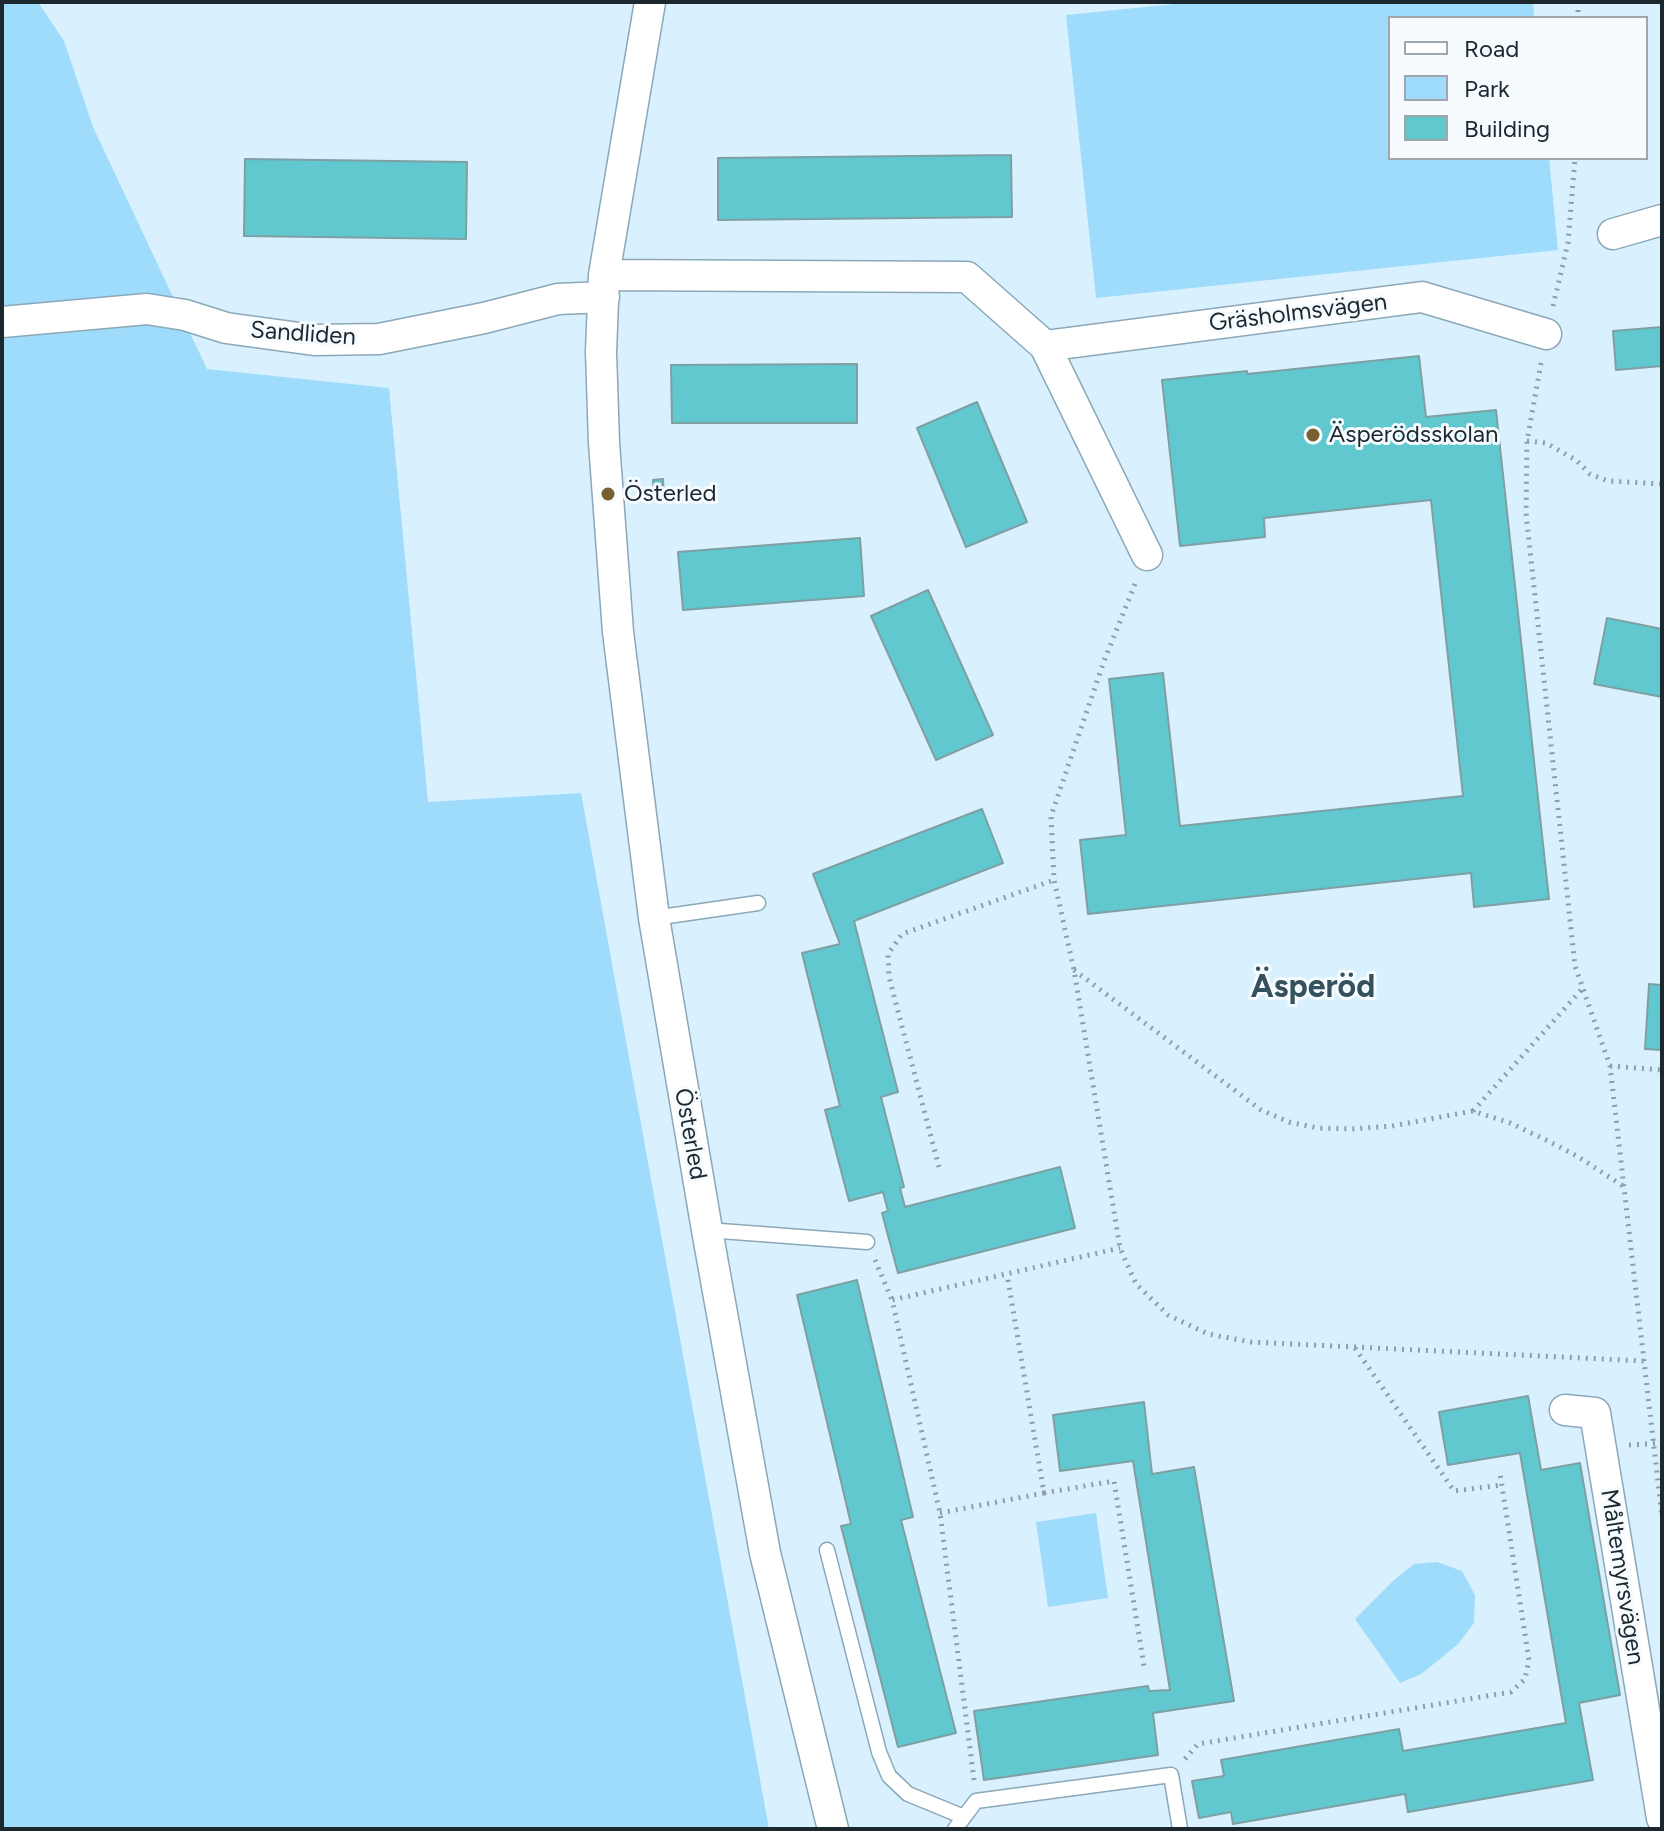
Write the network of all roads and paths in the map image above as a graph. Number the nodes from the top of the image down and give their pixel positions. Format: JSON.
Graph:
{"nodes":[{"id":1,"x":650,"y":2,"type":"edge"},
{"id":2,"x":1575,"y":160,"type":"edge"},
{"id":3,"x":1662,"y":220,"type":"edge"},
{"id":4,"x":1613,"y":234,"type":"dead end"},
{"id":5,"x":604,"y":286,"type":"junction"},
{"id":6,"x":2,"y":322,"type":"edge"},
{"id":7,"x":1546,"y":334,"type":"junction"},
{"id":8,"x":1045,"y":346,"type":"junction"},
{"id":9,"x":1527,"y":441,"type":"junction"},
{"id":10,"x":1662,"y":484,"type":"edge"},
{"id":11,"x":1147,"y":555,"type":"joint"},
{"id":12,"x":1054,"y":880,"type":"junction"},
{"id":13,"x":758,"y":903,"type":"dead end"},
{"id":14,"x":654,"y":918,"type":"junction"},
{"id":15,"x":1074,"y":970,"type":"junction"},
{"id":16,"x":1583,"y":988,"type":"junction"},
{"id":17,"x":1610,"y":1066,"type":"junction"},
{"id":18,"x":1662,"y":1070,"type":"edge"},
{"id":19,"x":1473,"y":1111,"type":"junction"},
{"id":20,"x":939,"y":1167,"type":"dead end"},
{"id":21,"x":1626,"y":1188,"type":"junction"},
{"id":22,"x":707,"y":1230,"type":"junction"},
{"id":23,"x":867,"y":1242,"type":"joint"},
{"id":24,"x":1120,"y":1248,"type":"junction"},
{"id":25,"x":1007,"y":1274,"type":"junction"},
{"id":26,"x":892,"y":1300,"type":"junction"},
{"id":27,"x":1354,"y":1347,"type":"junction"},
{"id":28,"x":1644,"y":1361,"type":"junction"},
{"id":29,"x":1565,"y":1410,"type":"dead end"},
{"id":30,"x":1500,"y":1473,"type":"dead end"},
{"id":31,"x":1502,"y":1485,"type":"junction"},
{"id":32,"x":1044,"y":1493,"type":"junction"},
{"id":33,"x":940,"y":1513,"type":"junction"},
{"id":34,"x":1662,"y":1517,"type":"edge"},
{"id":35,"x":827,"y":1550,"type":"dead end"},
{"id":36,"x":1144,"y":1666,"type":"dead end"},
{"id":37,"x":1171,"y":1775,"type":"junction"},
{"id":38,"x":976,"y":1801,"type":"junction"},
{"id":39,"x":1662,"y":1818,"type":"edge"},
{"id":40,"x":959,"y":1823,"type":"edge"},
{"id":41,"x":833,"y":1829,"type":"edge"},
{"id":42,"x":1180,"y":1829,"type":"edge"}],
"edges":[{"from":1,"to":5,"type":"street","name":"Österled"},
{"from":2,"to":7,"type":"path"},
{"from":3,"to":4,"type":"street"},
{"from":5,"to":6,"type":"street","name":"Sandliden"},
{"from":5,"to":8,"type":"street"},
{"from":5,"to":14,"type":"street","name":"Österled"},
{"from":7,"to":8,"type":"street","name":"Gräsholmsvägen"},
{"from":7,"to":9,"type":"path"},
{"from":8,"to":11,"type":"street"},
{"from":9,"to":10,"type":"path"},
{"from":9,"to":16,"type":"path"},
{"from":11,"to":12,"type":"path"},
{"from":12,"to":15,"type":"path"},
{"from":12,"to":20,"type":"path"},
{"from":13,"to":14,"type":"lane"},
{"from":14,"to":22,"type":"street","name":"Österled"},
{"from":15,"to":19,"type":"path"},
{"from":15,"to":24,"type":"path"},
{"from":16,"to":17,"type":"path"},
{"from":16,"to":19,"type":"path"},
{"from":17,"to":18,"type":"path"},
{"from":17,"to":21,"type":"path"},
{"from":19,"to":21,"type":"path"},
{"from":21,"to":28,"type":"path"},
{"from":22,"to":23,"type":"lane"},
{"from":22,"to":41,"type":"street","name":"Österled"},
{"from":23,"to":26,"type":"path"},
{"from":24,"to":25,"type":"path"},
{"from":24,"to":27,"type":"path"},
{"from":25,"to":26,"type":"path"},
{"from":25,"to":32,"type":"path"},
{"from":26,"to":33,"type":"path"},
{"from":27,"to":28,"type":"path"},
{"from":27,"to":31,"type":"path"},
{"from":28,"to":34,"type":"path"},
{"from":29,"to":39,"type":"street","name":"Måltemyrsvägen"},
{"from":30,"to":31,"type":"path"},
{"from":31,"to":37,"type":"path"},
{"from":32,"to":33,"type":"path"},
{"from":32,"to":36,"type":"path"},
{"from":33,"to":38,"type":"path"},
{"from":35,"to":40,"type":"lane"},
{"from":37,"to":38,"type":"lane"},
{"from":37,"to":42,"type":"lane"},
{"from":38,"to":40,"type":"lane"}]}
